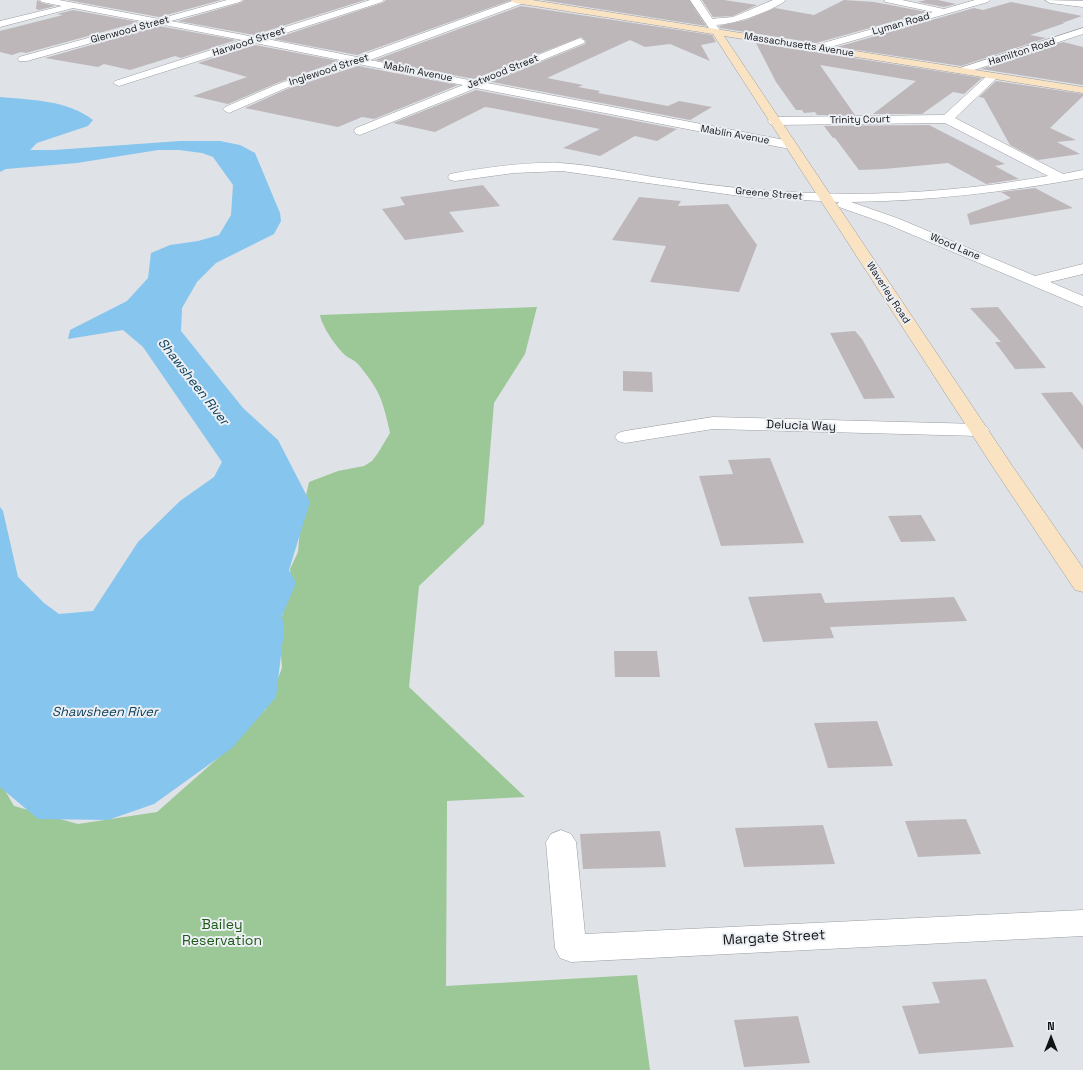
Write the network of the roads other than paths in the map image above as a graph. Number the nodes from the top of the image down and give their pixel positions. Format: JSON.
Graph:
{"nodes":[{"id":1,"x":45,"y":0,"type":"edge"},
{"id":2,"x":94,"y":0,"type":"edge"},
{"id":3,"x":237,"y":0,"type":"edge"},
{"id":4,"x":379,"y":0,"type":"edge"},
{"id":5,"x":695,"y":0,"type":"edge"},
{"id":6,"x":781,"y":0,"type":"edge"},
{"id":7,"x":889,"y":0,"type":"edge"},
{"id":8,"x":985,"y":0,"type":"edge"},
{"id":9,"x":1050,"y":0,"type":"edge"},
{"id":10,"x":518,"y":1,"type":"edge"},
{"id":11,"x":1083,"y":4,"type":"edge"},
{"id":12,"x":73,"y":6,"type":"junction"},
{"id":13,"x":944,"y":12,"type":"junction"},
{"id":14,"x":160,"y":22,"type":"junction"},
{"id":15,"x":710,"y":22,"type":"junction"},
{"id":16,"x":0,"y":24,"type":"edge"},
{"id":17,"x":716,"y":32,"type":"junction"},
{"id":18,"x":1083,"y":32,"type":"edge"},
{"id":19,"x":255,"y":40,"type":"junction"},
{"id":20,"x":580,"y":41,"type":"dead end"},
{"id":21,"x":816,"y":48,"type":"junction"},
{"id":22,"x":23,"y":59,"type":"dead end"},
{"id":23,"x":356,"y":60,"type":"junction"},
{"id":24,"x":961,"y":71,"type":"junction"},
{"id":25,"x":993,"y":76,"type":"junction"},
{"id":26,"x":119,"y":83,"type":"dead end"},
{"id":27,"x":476,"y":84,"type":"junction"},
{"id":28,"x":1083,"y":90,"type":"edge"},
{"id":29,"x":228,"y":109,"type":"dead end"},
{"id":30,"x":947,"y":119,"type":"junction"},
{"id":31,"x":774,"y":121,"type":"junction"},
{"id":32,"x":360,"y":131,"type":"dead end"},
{"id":33,"x":790,"y":145,"type":"junction"},
{"id":34,"x":1083,"y":174,"type":"edge"},
{"id":35,"x":455,"y":177,"type":"dead end"},
{"id":36,"x":1062,"y":178,"type":"junction"},
{"id":37,"x":825,"y":198,"type":"junction"},
{"id":38,"x":1083,"y":269,"type":"edge"},
{"id":39,"x":1035,"y":281,"type":"junction"},
{"id":40,"x":1083,"y":302,"type":"edge"},
{"id":41,"x":979,"y":430,"type":"junction"},
{"id":42,"x":625,"y":437,"type":"dead end"},
{"id":43,"x":1083,"y":585,"type":"edge"},
{"id":44,"x":561,"y":842,"type":"dead end"},
{"id":45,"x":1083,"y":924,"type":"edge"}],
"edges":[{"from":1,"to":12,"type":"street","name":"Mablin Avenue"},
{"from":2,"to":12,"type":"street"},
{"from":3,"to":14,"type":"street","name":"Glenwood Street"},
{"from":4,"to":19,"type":"street","name":"Harwood Street"},
{"from":5,"to":15,"type":"street","name":"Waverley Road"},
{"from":6,"to":15,"type":"street"},
{"from":7,"to":13,"type":"street"},
{"from":8,"to":13,"type":"street","name":"Lyman Road"},
{"from":9,"to":11,"type":"street"},
{"from":10,"to":17,"type":"main road","name":"Massachusetts Avenue"},
{"from":10,"to":23,"type":"street","name":"Inglewood Street"},
{"from":12,"to":14,"type":"street","name":"Mablin Avenue"},
{"from":12,"to":16,"type":"street"},
{"from":13,"to":21,"type":"street","name":"Lyman Road"},
{"from":14,"to":19,"type":"street","name":"Mablin Avenue"},
{"from":14,"to":22,"type":"street","name":"Glenwood Street"},
{"from":15,"to":17,"type":"street","name":"Waverley Road"},
{"from":17,"to":21,"type":"main road","name":"Massachusetts Avenue"},
{"from":17,"to":31,"type":"main road","name":"Waverley Road"},
{"from":18,"to":24,"type":"street","name":"Hamilton Road"},
{"from":19,"to":23,"type":"street","name":"Mablin Avenue"},
{"from":19,"to":26,"type":"street","name":"Harwood Street"},
{"from":20,"to":27,"type":"street","name":"Jetwood Street"},
{"from":21,"to":24,"type":"main road","name":"Massachusetts Avenue"},
{"from":23,"to":27,"type":"street","name":"Mablin Avenue"},
{"from":23,"to":29,"type":"street","name":"Inglewood Street"},
{"from":24,"to":25,"type":"main road","name":"Massachusetts Avenue"},
{"from":25,"to":28,"type":"main road","name":"Massachusetts Avenue"},
{"from":25,"to":30,"type":"street"},
{"from":27,"to":32,"type":"street","name":"Jetwood Street"},
{"from":27,"to":33,"type":"street","name":"Mablin Avenue"},
{"from":30,"to":31,"type":"street","name":"Trinity Court"},
{"from":30,"to":36,"type":"street","name":"Trinity Court"},
{"from":31,"to":33,"type":"main road","name":"Waverley Road"},
{"from":33,"to":37,"type":"main road","name":"Waverley Road"},
{"from":34,"to":36,"type":"street","name":"Greene Street"},
{"from":35,"to":37,"type":"street","name":"Greene Street"},
{"from":36,"to":37,"type":"street","name":"Greene Street"},
{"from":37,"to":39,"type":"street","name":"Wood Lane"},
{"from":37,"to":41,"type":"main road","name":"Waverley Road"},
{"from":38,"to":39,"type":"street"},
{"from":39,"to":40,"type":"street","name":"Wood Lane"},
{"from":41,"to":42,"type":"street","name":"Delucia Way"},
{"from":41,"to":43,"type":"main road","name":"Waverley Road"},
{"from":44,"to":45,"type":"street","name":"Margate Street"}]}
